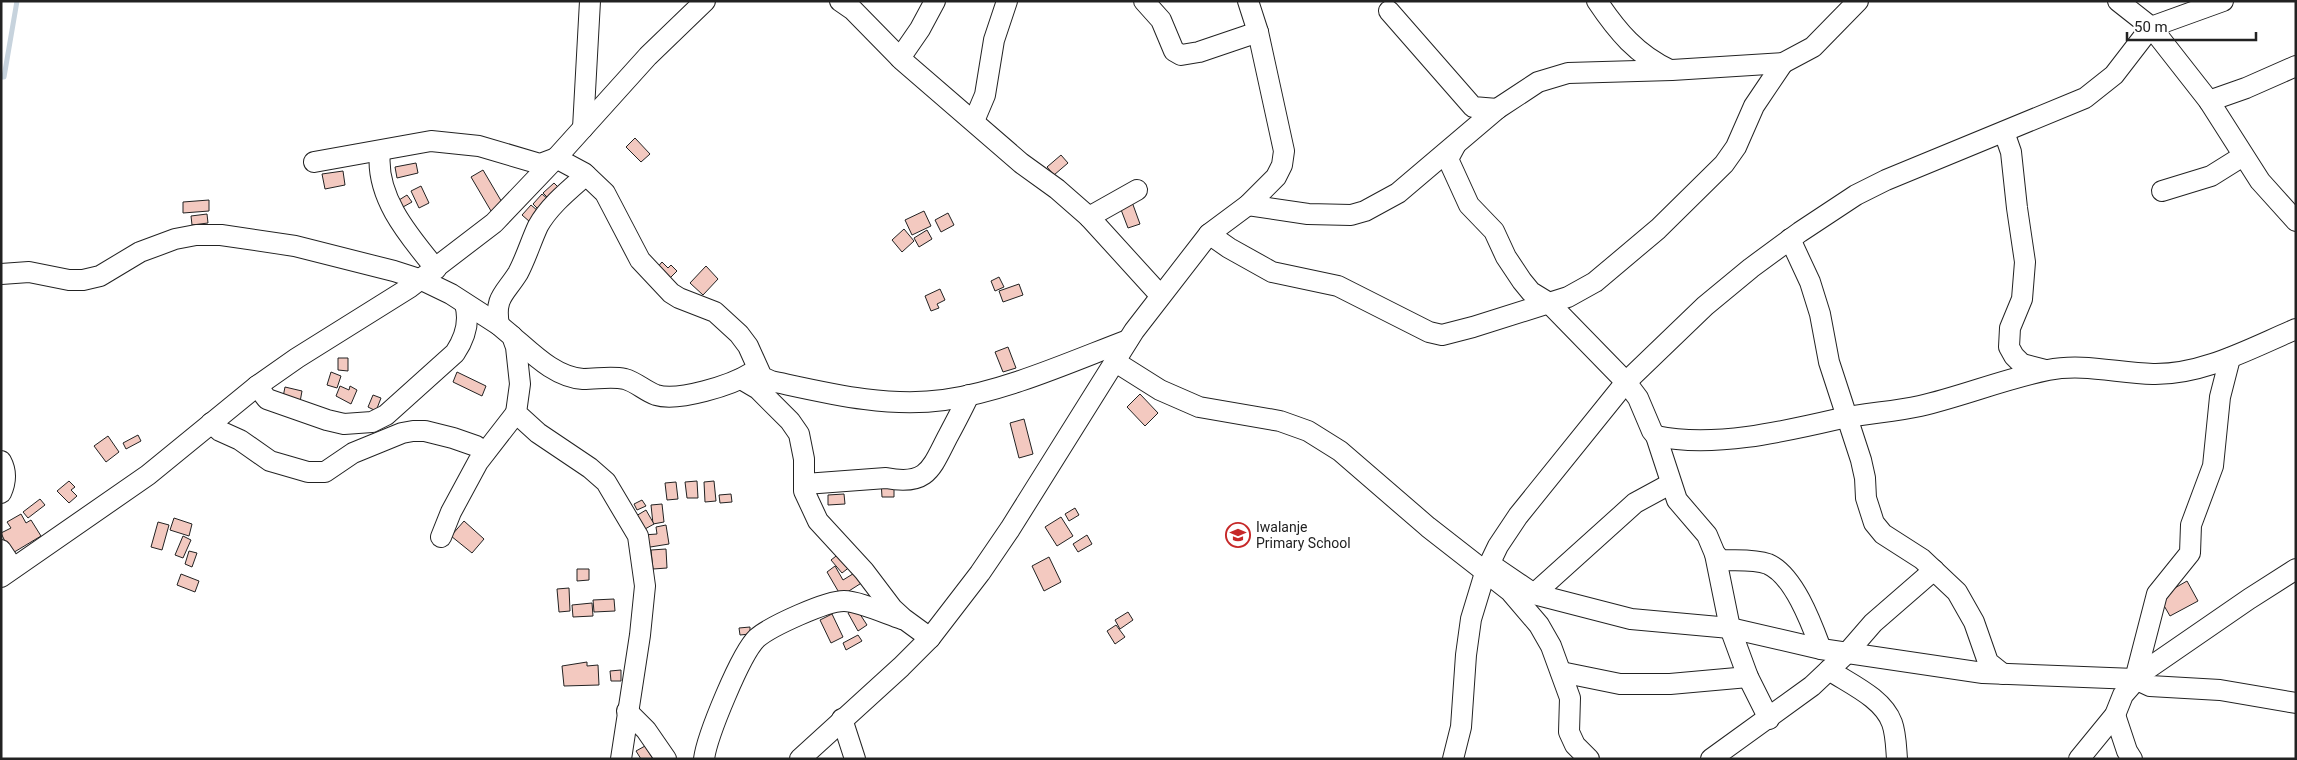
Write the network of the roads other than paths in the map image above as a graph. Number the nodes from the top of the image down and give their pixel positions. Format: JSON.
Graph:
{"nodes":[{"id":1,"x":590,"y":1,"type":"edge"},
{"id":2,"x":705,"y":1,"type":"edge"},
{"id":3,"x":840,"y":1,"type":"edge"},
{"id":4,"x":935,"y":1,"type":"edge"},
{"id":5,"x":1008,"y":1,"type":"edge"},
{"id":6,"x":1144,"y":1,"type":"edge"},
{"id":7,"x":1248,"y":1,"type":"edge"},
{"id":8,"x":1597,"y":1,"type":"edge"},
{"id":9,"x":1858,"y":1,"type":"edge"},
{"id":10,"x":2118,"y":1,"type":"edge"},
{"id":11,"x":2223,"y":1,"type":"edge"},
{"id":12,"x":1390,"y":11,"type":"dead end"},
{"id":13,"x":2151,"y":27,"type":"junction"},
{"id":14,"x":1258,"y":32,"type":"junction"},
{"id":15,"x":900,"y":58,"type":"junction"},
{"id":16,"x":1784,"y":63,"type":"junction"},
{"id":17,"x":2296,"y":66,"type":"edge"},
{"id":18,"x":1672,"y":70,"type":"junction"},
{"id":19,"x":2209,"y":101,"type":"junction"},
{"id":20,"x":1497,"y":109,"type":"junction"},
{"id":21,"x":974,"y":122,"type":"junction"},
{"id":22,"x":583,"y":128,"type":"junction"},
{"id":23,"x":2004,"y":132,"type":"junction"},
{"id":24,"x":1455,"y":146,"type":"junction"},
{"id":25,"x":380,"y":152,"type":"junction"},
{"id":26,"x":2243,"y":156,"type":"junction"},
{"id":27,"x":556,"y":158,"type":"junction"},
{"id":28,"x":314,"y":162,"type":"dead end"},
{"id":29,"x":586,"y":175,"type":"junction"},
{"id":30,"x":1137,"y":190,"type":"dead end"},
{"id":31,"x":2162,"y":191,"type":"dead end"},
{"id":32,"x":1248,"y":205,"type":"junction"},
{"id":33,"x":1089,"y":217,"type":"junction"},
{"id":34,"x":2296,"y":221,"type":"edge"},
{"id":35,"x":1209,"y":234,"type":"junction"},
{"id":36,"x":1790,"y":239,"type":"junction"},
{"id":37,"x":1,"y":274,"type":"edge"},
{"id":38,"x":429,"y":274,"type":"junction"},
{"id":39,"x":1160,"y":295,"type":"junction"},
{"id":40,"x":465,"y":304,"type":"junction"},
{"id":41,"x":1549,"y":304,"type":"junction"},
{"id":42,"x":2296,"y":329,"type":"edge"},
{"id":43,"x":506,"y":331,"type":"junction"},
{"id":44,"x":1128,"y":340,"type":"junction"},
{"id":45,"x":2230,"y":358,"type":"junction"},
{"id":46,"x":1114,"y":362,"type":"junction"},
{"id":47,"x":2045,"y":370,"type":"junction"},
{"id":48,"x":749,"y":374,"type":"junction"},
{"id":49,"x":1626,"y":382,"type":"junction"},
{"id":50,"x":257,"y":386,"type":"junction"},
{"id":51,"x":969,"y":395,"type":"junction"},
{"id":52,"x":516,"y":413,"type":"junction"},
{"id":53,"x":1848,"y":417,"type":"junction"},
{"id":54,"x":212,"y":423,"type":"junction"},
{"id":55,"x":1656,"y":436,"type":"junction"},
{"id":56,"x":485,"y":452,"type":"junction"},
{"id":57,"x":1,"y":461,"type":"edge"},
{"id":58,"x":805,"y":484,"type":"junction"},
{"id":59,"x":1670,"y":484,"type":"junction"},
{"id":60,"x":1,"y":493,"type":"edge"},
{"id":61,"x":441,"y":537,"type":"dead end"},
{"id":62,"x":1,"y":550,"type":"edge"},
{"id":63,"x":1715,"y":554,"type":"junction"},
{"id":64,"x":1488,"y":568,"type":"junction"},
{"id":65,"x":2296,"y":569,"type":"edge"},
{"id":66,"x":1934,"y":570,"type":"junction"},
{"id":67,"x":7,"y":572,"type":"edge"},
{"id":68,"x":1534,"y":594,"type":"junction"},
{"id":69,"x":904,"y":620,"type":"junction"},
{"id":70,"x":1730,"y":628,"type":"junction"},
{"id":71,"x":930,"y":638,"type":"junction"},
{"id":72,"x":1821,"y":649,"type":"junction"},
{"id":73,"x":1847,"y":654,"type":"junction"},
{"id":74,"x":1829,"y":670,"type":"junction"},
{"id":75,"x":1561,"y":672,"type":"junction"},
{"id":76,"x":2003,"y":674,"type":"junction"},
{"id":77,"x":1748,"y":678,"type":"junction"},
{"id":78,"x":2135,"y":679,"type":"junction"},
{"id":79,"x":2296,"y":703,"type":"edge"},
{"id":80,"x":627,"y":711,"type":"junction"},
{"id":81,"x":2115,"y":715,"type":"junction"},
{"id":82,"x":842,"y":719,"type":"junction"},
{"id":83,"x":1769,"y":719,"type":"junction"},
{"id":84,"x":1578,"y":754,"type":"edge"},
{"id":85,"x":621,"y":759,"type":"edge"},
{"id":86,"x":666,"y":759,"type":"edge"},
{"id":87,"x":704,"y":759,"type":"edge"},
{"id":88,"x":800,"y":759,"type":"edge"},
{"id":89,"x":855,"y":759,"type":"edge"},
{"id":90,"x":1453,"y":759,"type":"edge"},
{"id":91,"x":1711,"y":759,"type":"edge"},
{"id":92,"x":1897,"y":759,"type":"edge"},
{"id":93,"x":2079,"y":759,"type":"edge"},
{"id":94,"x":2132,"y":759,"type":"edge"}],
"edges":[{"from":1,"to":22,"type":"street"},
{"from":2,"to":22,"type":"street"},
{"from":3,"to":15,"type":"street"},
{"from":4,"to":15,"type":"street"},
{"from":5,"to":21,"type":"street"},
{"from":6,"to":14,"type":"street"},
{"from":7,"to":14,"type":"street"},
{"from":8,"to":18,"type":"street"},
{"from":9,"to":16,"type":"street"},
{"from":10,"to":13,"type":"street"},
{"from":11,"to":13,"type":"street"},
{"from":12,"to":20,"type":"street"},
{"from":13,"to":19,"type":"street"},
{"from":13,"to":23,"type":"street"},
{"from":14,"to":32,"type":"street"},
{"from":15,"to":21,"type":"street"},
{"from":16,"to":18,"type":"street"},
{"from":16,"to":41,"type":"street"},
{"from":17,"to":19,"type":"street"},
{"from":18,"to":20,"type":"street"},
{"from":19,"to":26,"type":"street"},
{"from":20,"to":24,"type":"street"},
{"from":21,"to":33,"type":"street"},
{"from":22,"to":27,"type":"street"},
{"from":23,"to":36,"type":"street"},
{"from":23,"to":47,"type":"street"},
{"from":24,"to":32,"type":"street"},
{"from":24,"to":41,"type":"street"},
{"from":25,"to":27,"type":"street"},
{"from":25,"to":28,"type":"street"},
{"from":25,"to":38,"type":"street"},
{"from":26,"to":31,"type":"street"},
{"from":26,"to":34,"type":"street"},
{"from":27,"to":29,"type":"street"},
{"from":27,"to":38,"type":"street"},
{"from":29,"to":43,"type":"street"},
{"from":29,"to":48,"type":"street"},
{"from":30,"to":33,"type":"street"},
{"from":32,"to":35,"type":"street"},
{"from":33,"to":39,"type":"street"},
{"from":35,"to":39,"type":"street"},
{"from":35,"to":41,"type":"street"},
{"from":36,"to":49,"type":"street"},
{"from":36,"to":53,"type":"street"},
{"from":37,"to":38,"type":"street"},
{"from":38,"to":40,"type":"street"},
{"from":38,"to":50,"type":"street"},
{"from":39,"to":44,"type":"street"},
{"from":40,"to":43,"type":"street"},
{"from":40,"to":50,"type":"street"},
{"from":41,"to":49,"type":"street"},
{"from":42,"to":45,"type":"street"},
{"from":43,"to":48,"type":"street"},
{"from":43,"to":52,"type":"street"},
{"from":44,"to":46,"type":"street"},
{"from":44,"to":51,"type":"street"},
{"from":45,"to":47,"type":"street"},
{"from":45,"to":78,"type":"street"},
{"from":46,"to":64,"type":"street"},
{"from":46,"to":71,"type":"street"},
{"from":47,"to":53,"type":"street"},
{"from":48,"to":51,"type":"street"},
{"from":48,"to":58,"type":"street"},
{"from":49,"to":55,"type":"street"},
{"from":49,"to":64,"type":"street"},
{"from":50,"to":54,"type":"street"},
{"from":51,"to":58,"type":"street"},
{"from":52,"to":56,"type":"street"},
{"from":52,"to":80,"type":"street"},
{"from":53,"to":55,"type":"street"},
{"from":53,"to":66,"type":"street"},
{"from":54,"to":56,"type":"street"},
{"from":54,"to":67,"type":"street"},
{"from":55,"to":59,"type":"street"},
{"from":56,"to":61,"type":"street"},
{"from":57,"to":60,"type":"street"},
{"from":58,"to":69,"type":"street"},
{"from":59,"to":63,"type":"street"},
{"from":59,"to":68,"type":"street"},
{"from":62,"to":67,"type":"street"},
{"from":63,"to":70,"type":"street"},
{"from":63,"to":72,"type":"street"},
{"from":64,"to":68,"type":"street"},
{"from":64,"to":75,"type":"street"},
{"from":64,"to":90,"type":"street"},
{"from":65,"to":78,"type":"street"},
{"from":66,"to":73,"type":"street"},
{"from":66,"to":76,"type":"street"},
{"from":68,"to":70,"type":"street"},
{"from":69,"to":71,"type":"street"},
{"from":69,"to":87,"type":"street"},
{"from":70,"to":72,"type":"street"},
{"from":70,"to":77,"type":"street"},
{"from":71,"to":82,"type":"street"},
{"from":72,"to":73,"type":"street"},
{"from":73,"to":74,"type":"street"},
{"from":73,"to":76,"type":"street"},
{"from":74,"to":83,"type":"street"},
{"from":74,"to":92,"type":"street"},
{"from":75,"to":77,"type":"street"},
{"from":75,"to":84,"type":"street"},
{"from":76,"to":78,"type":"street"},
{"from":77,"to":83,"type":"street"},
{"from":78,"to":79,"type":"street"},
{"from":78,"to":81,"type":"street"},
{"from":80,"to":85,"type":"street"},
{"from":80,"to":86,"type":"street"},
{"from":81,"to":93,"type":"street"},
{"from":81,"to":94,"type":"street"},
{"from":82,"to":88,"type":"street"},
{"from":82,"to":89,"type":"street"},
{"from":83,"to":91,"type":"street"}]}
